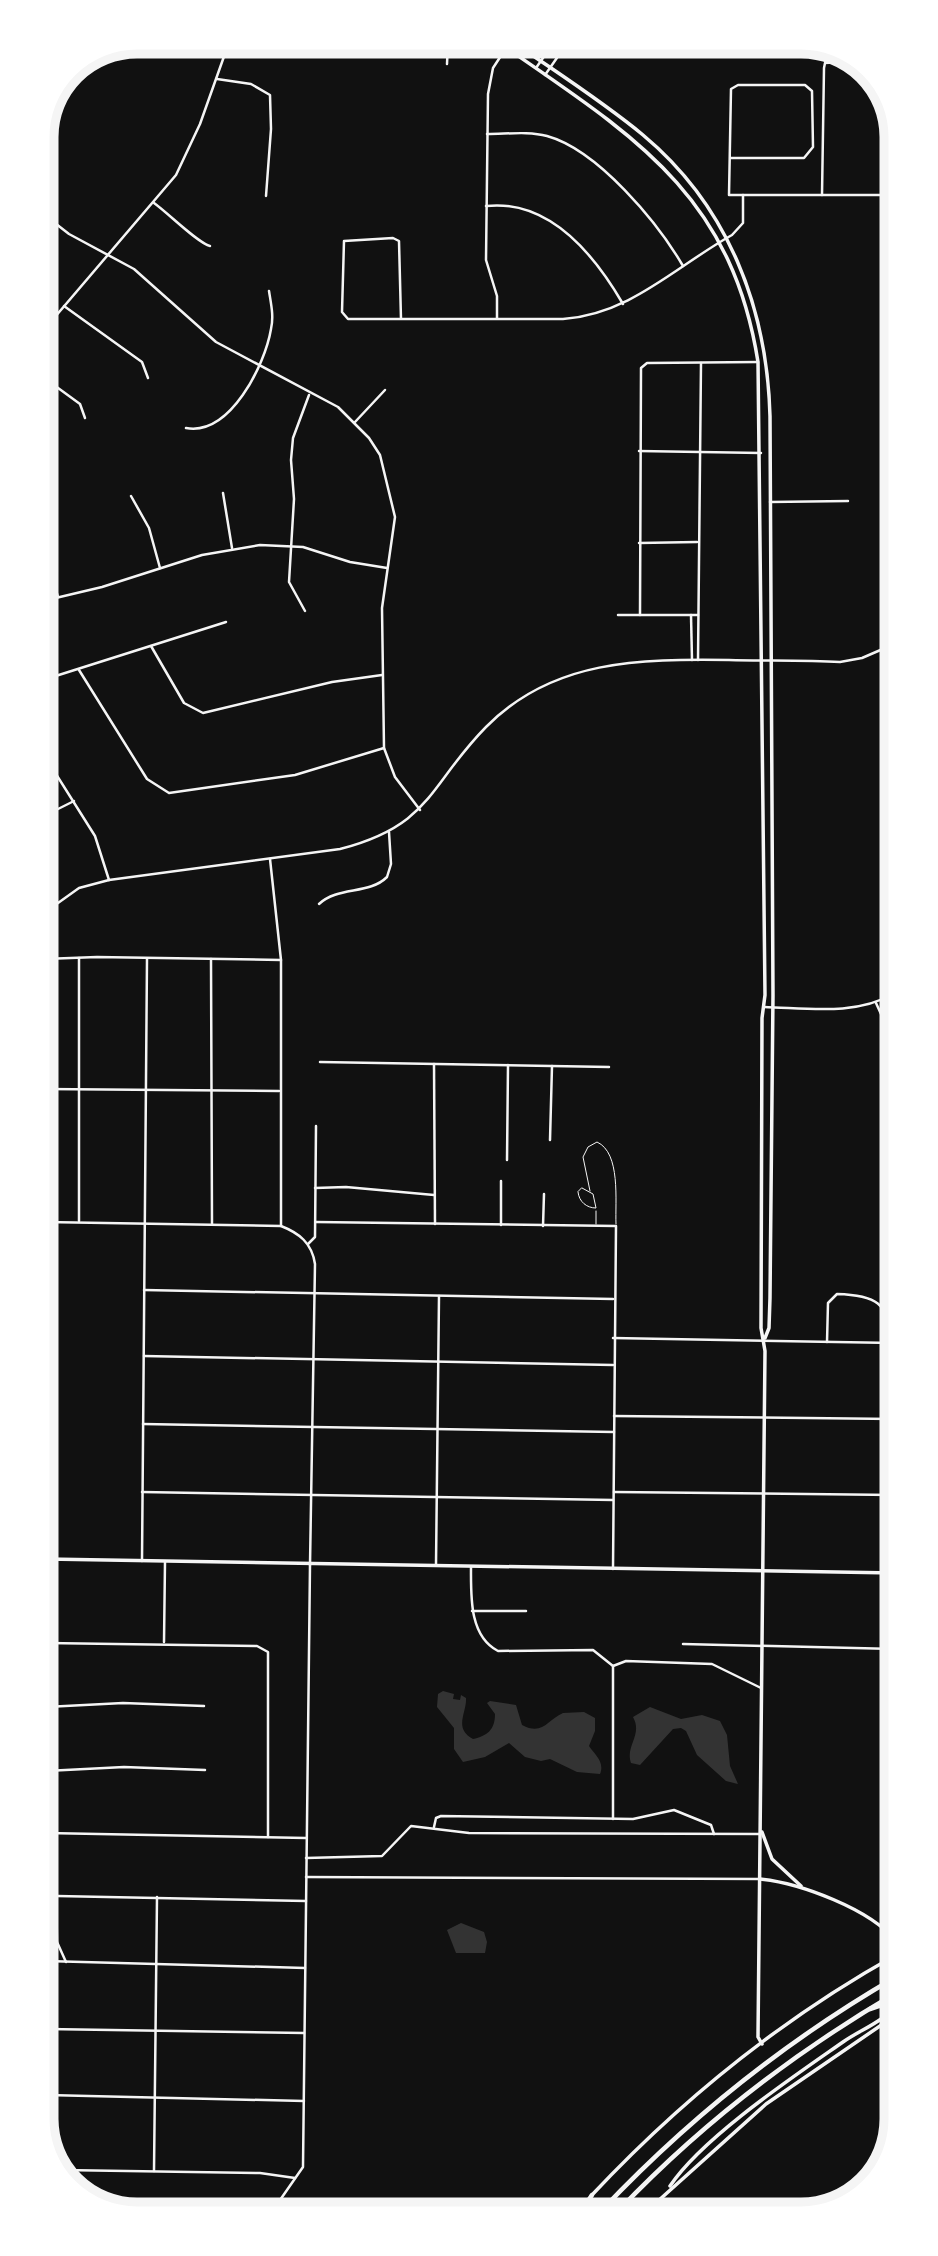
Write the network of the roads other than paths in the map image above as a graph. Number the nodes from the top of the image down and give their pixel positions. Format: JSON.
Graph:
{"nodes":[{"id":1,"x":225,"y":54,"type":"edge"},
{"id":2,"x":447,"y":54,"type":"edge"},
{"id":3,"x":502,"y":54,"type":"edge"},
{"id":4,"x":515,"y":54,"type":"edge"},
{"id":5,"x":530,"y":54,"type":"edge"},
{"id":6,"x":546,"y":54,"type":"edge"},
{"id":7,"x":561,"y":54,"type":"edge"},
{"id":8,"x":540,"y":61,"type":"junction"},
{"id":9,"x":832,"y":61,"type":"edge"},
{"id":10,"x":447,"y":64,"type":"dead end"},
{"id":11,"x":535,"y":68,"type":"junction"},
{"id":12,"x":551,"y":69,"type":"junction"},
{"id":13,"x":545,"y":75,"type":"junction"},
{"id":14,"x":217,"y":79,"type":"junction"},
{"id":15,"x":487,"y":134,"type":"junction"},
{"id":16,"x":730,"y":158,"type":"junction"},
{"id":17,"x":822,"y":194,"type":"junction"},
{"id":18,"x":265,"y":195,"type":"dead end"},
{"id":19,"x":743,"y":195,"type":"junction"},
{"id":20,"x":884,"y":195,"type":"edge"},
{"id":21,"x":154,"y":203,"type":"junction"},
{"id":22,"x":486,"y":206,"type":"junction"},
{"id":23,"x":54,"y":222,"type":"edge"},
{"id":24,"x":723,"y":240,"type":"junction"},
{"id":25,"x":210,"y":246,"type":"dead end"},
{"id":26,"x":109,"y":254,"type":"junction"},
{"id":27,"x":683,"y":266,"type":"junction"},
{"id":28,"x":269,"y":291,"type":"dead end"},
{"id":29,"x":623,"y":305,"type":"junction"},
{"id":30,"x":64,"y":306,"type":"junction"},
{"id":31,"x":54,"y":318,"type":"edge"},
{"id":32,"x":497,"y":318,"type":"junction"},
{"id":33,"x":401,"y":319,"type":"junction"},
{"id":34,"x":758,"y":362,"type":"junction"},
{"id":35,"x":701,"y":363,"type":"junction"},
{"id":36,"x":257,"y":365,"type":"junction"},
{"id":37,"x":148,"y":378,"type":"dead end"},
{"id":38,"x":54,"y":385,"type":"edge"},
{"id":39,"x":385,"y":390,"type":"dead end"},
{"id":40,"x":309,"y":394,"type":"junction"},
{"id":41,"x":85,"y":418,"type":"dead end"},
{"id":42,"x":355,"y":422,"type":"junction"},
{"id":43,"x":186,"y":428,"type":"dead end"},
{"id":44,"x":639,"y":451,"type":"junction"},
{"id":45,"x":701,"y":453,"type":"junction"},
{"id":46,"x":761,"y":453,"type":"junction"},
{"id":47,"x":223,"y":493,"type":"dead end"},
{"id":48,"x":131,"y":496,"type":"dead end"},
{"id":49,"x":848,"y":501,"type":"dead end"},
{"id":50,"x":770,"y":502,"type":"junction"},
{"id":51,"x":639,"y":542,"type":"junction"},
{"id":52,"x":697,"y":542,"type":"junction"},
{"id":53,"x":291,"y":545,"type":"junction"},
{"id":54,"x":232,"y":548,"type":"junction"},
{"id":55,"x":160,"y":568,"type":"junction"},
{"id":56,"x":387,"y":568,"type":"junction"},
{"id":57,"x":54,"y":583,"type":"edge"},
{"id":58,"x":58,"y":597,"type":"junction"},
{"id":59,"x":54,"y":598,"type":"edge"},
{"id":60,"x":305,"y":611,"type":"dead end"},
{"id":61,"x":618,"y":615,"type":"dead end"},
{"id":62,"x":640,"y":615,"type":"junction"},
{"id":63,"x":691,"y":615,"type":"junction"},
{"id":64,"x":698,"y":615,"type":"junction"},
{"id":65,"x":226,"y":622,"type":"dead end"},
{"id":66,"x":151,"y":646,"type":"junction"},
{"id":67,"x":884,"y":648,"type":"edge"},
{"id":68,"x":691,"y":660,"type":"junction"},
{"id":69,"x":698,"y":660,"type":"junction"},
{"id":70,"x":762,"y":660,"type":"junction"},
{"id":71,"x":771,"y":661,"type":"junction"},
{"id":72,"x":79,"y":670,"type":"junction"},
{"id":73,"x":382,"y":675,"type":"junction"},
{"id":74,"x":54,"y":677,"type":"edge"},
{"id":75,"x":384,"y":748,"type":"junction"},
{"id":76,"x":54,"y":770,"type":"edge"},
{"id":77,"x":74,"y":801,"type":"junction"},
{"id":78,"x":420,"y":810,"type":"junction"},
{"id":79,"x":54,"y":811,"type":"edge"},
{"id":80,"x":389,"y":832,"type":"junction"},
{"id":81,"x":270,"y":859,"type":"junction"},
{"id":82,"x":109,"y":880,"type":"junction"},
{"id":83,"x":319,"y":904,"type":"dead end"},
{"id":84,"x":54,"y":906,"type":"edge"},
{"id":85,"x":79,"y":958,"type":"junction"},
{"id":86,"x":54,"y":959,"type":"edge"},
{"id":87,"x":147,"y":959,"type":"junction"},
{"id":88,"x":211,"y":959,"type":"junction"},
{"id":89,"x":281,"y":960,"type":"junction"},
{"id":90,"x":884,"y":998,"type":"edge"},
{"id":91,"x":876,"y":1003,"type":"junction"},
{"id":92,"x":764,"y":1007,"type":"junction"},
{"id":93,"x":772,"y":1007,"type":"junction"},
{"id":94,"x":884,"y":1028,"type":"edge"},
{"id":95,"x":320,"y":1062,"type":"dead end"},
{"id":96,"x":434,"y":1064,"type":"junction"},
{"id":97,"x":508,"y":1065,"type":"junction"},
{"id":98,"x":552,"y":1066,"type":"junction"},
{"id":99,"x":610,"y":1067,"type":"dead end"},
{"id":100,"x":54,"y":1089,"type":"edge"},
{"id":101,"x":79,"y":1090,"type":"junction"},
{"id":102,"x":146,"y":1090,"type":"junction"},
{"id":103,"x":212,"y":1091,"type":"junction"},
{"id":104,"x":280,"y":1091,"type":"junction"},
{"id":105,"x":316,"y":1126,"type":"dead end"},
{"id":106,"x":550,"y":1140,"type":"dead end"},
{"id":107,"x":507,"y":1160,"type":"dead end"},
{"id":108,"x":501,"y":1181,"type":"dead end"},
{"id":109,"x":315,"y":1188,"type":"junction"},
{"id":110,"x":590,"y":1191,"type":"junction"},
{"id":111,"x":544,"y":1194,"type":"dead end"},
{"id":112,"x":434,"y":1195,"type":"junction"},
{"id":113,"x":596,"y":1208,"type":"junction"},
{"id":114,"x":54,"y":1222,"type":"edge"},
{"id":115,"x":79,"y":1222,"type":"junction"},
{"id":116,"x":316,"y":1222,"type":"junction"},
{"id":117,"x":145,"y":1223,"type":"junction"},
{"id":118,"x":212,"y":1224,"type":"junction"},
{"id":119,"x":435,"y":1224,"type":"junction"},
{"id":120,"x":500,"y":1225,"type":"junction"},
{"id":121,"x":281,"y":1226,"type":"junction"},
{"id":122,"x":543,"y":1226,"type":"junction"},
{"id":123,"x":596,"y":1226,"type":"junction"},
{"id":124,"x":617,"y":1226,"type":"junction"},
{"id":125,"x":308,"y":1244,"type":"junction"},
{"id":126,"x":144,"y":1290,"type":"junction"},
{"id":127,"x":314,"y":1293,"type":"junction"},
{"id":128,"x":439,"y":1296,"type":"junction"},
{"id":129,"x":615,"y":1299,"type":"junction"},
{"id":130,"x":884,"y":1314,"type":"edge"},
{"id":131,"x":613,"y":1338,"type":"junction"},
{"id":132,"x":765,"y":1340,"type":"junction"},
{"id":133,"x":827,"y":1342,"type":"junction"},
{"id":134,"x":884,"y":1343,"type":"edge"},
{"id":135,"x":144,"y":1356,"type":"junction"},
{"id":136,"x":313,"y":1360,"type":"junction"},
{"id":137,"x":438,"y":1362,"type":"junction"},
{"id":138,"x":614,"y":1366,"type":"junction"},
{"id":139,"x":614,"y":1416,"type":"junction"},
{"id":140,"x":764,"y":1417,"type":"junction"},
{"id":141,"x":884,"y":1419,"type":"edge"},
{"id":142,"x":143,"y":1424,"type":"junction"},
{"id":143,"x":312,"y":1427,"type":"junction"},
{"id":144,"x":437,"y":1429,"type":"junction"},
{"id":145,"x":614,"y":1432,"type":"junction"},
{"id":146,"x":142,"y":1492,"type":"junction"},
{"id":147,"x":614,"y":1492,"type":"junction"},
{"id":148,"x":764,"y":1493,"type":"junction"},
{"id":149,"x":311,"y":1495,"type":"junction"},
{"id":150,"x":884,"y":1495,"type":"edge"},
{"id":151,"x":435,"y":1497,"type":"junction"},
{"id":152,"x":613,"y":1500,"type":"junction"},
{"id":153,"x":54,"y":1559,"type":"edge"},
{"id":154,"x":142,"y":1561,"type":"junction"},
{"id":155,"x":165,"y":1562,"type":"junction"},
{"id":156,"x":310,"y":1565,"type":"junction"},
{"id":157,"x":436,"y":1567,"type":"junction"},
{"id":158,"x":471,"y":1567,"type":"junction"},
{"id":159,"x":613,"y":1569,"type":"junction"},
{"id":160,"x":763,"y":1572,"type":"junction"},
{"id":161,"x":884,"y":1573,"type":"edge"},
{"id":162,"x":472,"y":1611,"type":"junction"},
{"id":163,"x":526,"y":1611,"type":"dead end"},
{"id":164,"x":54,"y":1643,"type":"edge"},
{"id":165,"x":164,"y":1644,"type":"junction"},
{"id":166,"x":683,"y":1644,"type":"dead end"},
{"id":167,"x":762,"y":1646,"type":"junction"},
{"id":168,"x":884,"y":1649,"type":"edge"},
{"id":169,"x":613,"y":1666,"type":"junction"},
{"id":170,"x":761,"y":1688,"type":"junction"},
{"id":171,"x":204,"y":1706,"type":"dead end"},
{"id":172,"x":54,"y":1707,"type":"edge"},
{"id":173,"x":205,"y":1770,"type":"dead end"},
{"id":174,"x":54,"y":1771,"type":"edge"},
{"id":175,"x":613,"y":1819,"type":"junction"},
{"id":176,"x":760,"y":1823,"type":"junction"},
{"id":177,"x":434,"y":1827,"type":"junction"},
{"id":178,"x":54,"y":1834,"type":"edge"},
{"id":179,"x":714,"y":1834,"type":"junction"},
{"id":180,"x":760,"y":1835,"type":"junction"},
{"id":181,"x":268,"y":1837,"type":"junction"},
{"id":182,"x":306,"y":1838,"type":"junction"},
{"id":183,"x":306,"y":1858,"type":"junction"},
{"id":184,"x":306,"y":1877,"type":"junction"},
{"id":185,"x":760,"y":1879,"type":"junction"},
{"id":186,"x":54,"y":1885,"type":"edge"},
{"id":187,"x":803,"y":1889,"type":"junction"},
{"id":188,"x":57,"y":1896,"type":"junction"},
{"id":189,"x":157,"y":1898,"type":"junction"},
{"id":190,"x":306,"y":1901,"type":"junction"},
{"id":191,"x":884,"y":1930,"type":"edge"},
{"id":192,"x":57,"y":1942,"type":"junction"},
{"id":193,"x":54,"y":1947,"type":"edge"},
{"id":194,"x":54,"y":1959,"type":"edge"},
{"id":195,"x":66,"y":1962,"type":"junction"},
{"id":196,"x":884,"y":1962,"type":"edge"},
{"id":197,"x":156,"y":1964,"type":"junction"},
{"id":198,"x":305,"y":1968,"type":"junction"},
{"id":199,"x":884,"y":1985,"type":"edge"},
{"id":200,"x":884,"y":2000,"type":"edge"},
{"id":201,"x":884,"y":2005,"type":"edge"},
{"id":202,"x":866,"y":2010,"type":"junction"},
{"id":203,"x":884,"y":2016,"type":"edge"},
{"id":204,"x":884,"y":2023,"type":"edge"},
{"id":205,"x":54,"y":2029,"type":"edge"},
{"id":206,"x":155,"y":2030,"type":"junction"},
{"id":207,"x":303,"y":2034,"type":"junction"},
{"id":208,"x":762,"y":2044,"type":"junction"},
{"id":209,"x":54,"y":2095,"type":"edge"},
{"id":210,"x":155,"y":2097,"type":"junction"},
{"id":211,"x":304,"y":2101,"type":"junction"},
{"id":212,"x":73,"y":2170,"type":"edge"},
{"id":213,"x":154,"y":2171,"type":"junction"},
{"id":214,"x":295,"y":2178,"type":"junction"},
{"id":215,"x":665,"y":2193,"type":"junction"},
{"id":216,"x":592,"y":2195,"type":"joint"},
{"id":217,"x":279,"y":2202,"type":"edge"},
{"id":218,"x":586,"y":2202,"type":"edge"},
{"id":219,"x":610,"y":2202,"type":"edge"},
{"id":220,"x":628,"y":2202,"type":"edge"},
{"id":221,"x":656,"y":2202,"type":"edge"}],
"edges":[{"from":1,"to":14,"type":"street"},
{"from":2,"to":10,"type":"street"},
{"from":3,"to":15,"type":"street"},
{"from":4,"to":11,"type":"main road"},
{"from":5,"to":8,"type":"main road"},
{"from":6,"to":8,"type":"street"},
{"from":7,"to":12,"type":"street"},
{"from":8,"to":11,"type":"street"},
{"from":8,"to":12,"type":"main road"},
{"from":9,"to":17,"type":"street"},
{"from":11,"to":13,"type":"main road"},
{"from":12,"to":13,"type":"street"},
{"from":12,"to":24,"type":"main road"},
{"from":13,"to":24,"type":"main road"},
{"from":14,"to":18,"type":"street"},
{"from":14,"to":21,"type":"street"},
{"from":15,"to":22,"type":"street"},
{"from":15,"to":27,"type":"street"},
{"from":16,"to":16,"type":"street"},
{"from":16,"to":19,"type":"street"},
{"from":17,"to":19,"type":"street"},
{"from":17,"to":20,"type":"street"},
{"from":19,"to":24,"type":"street"},
{"from":21,"to":25,"type":"street"},
{"from":21,"to":26,"type":"street"},
{"from":22,"to":29,"type":"street"},
{"from":22,"to":32,"type":"street"},
{"from":23,"to":26,"type":"street"},
{"from":24,"to":27,"type":"street"},
{"from":24,"to":34,"type":"main road"},
{"from":24,"to":50,"type":"main road"},
{"from":26,"to":30,"type":"street"},
{"from":26,"to":36,"type":"street"},
{"from":27,"to":29,"type":"street"},
{"from":28,"to":36,"type":"street"},
{"from":29,"to":32,"type":"street"},
{"from":30,"to":31,"type":"street"},
{"from":30,"to":37,"type":"street"},
{"from":32,"to":33,"type":"street"},
{"from":33,"to":33,"type":"street"},
{"from":34,"to":35,"type":"street"},
{"from":34,"to":46,"type":"main road"},
{"from":35,"to":44,"type":"street"},
{"from":35,"to":45,"type":"street"},
{"from":36,"to":40,"type":"street"},
{"from":36,"to":43,"type":"street"},
{"from":38,"to":41,"type":"street"},
{"from":39,"to":42,"type":"street"},
{"from":40,"to":42,"type":"street"},
{"from":40,"to":53,"type":"street"},
{"from":42,"to":56,"type":"street"},
{"from":44,"to":45,"type":"street"},
{"from":44,"to":51,"type":"street"},
{"from":45,"to":46,"type":"street"},
{"from":45,"to":52,"type":"street"},
{"from":46,"to":70,"type":"main road"},
{"from":47,"to":54,"type":"street"},
{"from":48,"to":55,"type":"street"},
{"from":49,"to":50,"type":"street"},
{"from":50,"to":71,"type":"main road"},
{"from":51,"to":52,"type":"street"},
{"from":51,"to":62,"type":"street"},
{"from":52,"to":64,"type":"street"},
{"from":53,"to":54,"type":"street"},
{"from":53,"to":56,"type":"street"},
{"from":53,"to":60,"type":"street"},
{"from":54,"to":55,"type":"street"},
{"from":55,"to":58,"type":"street"},
{"from":56,"to":73,"type":"street"},
{"from":57,"to":58,"type":"street"},
{"from":58,"to":59,"type":"street"},
{"from":61,"to":62,"type":"street"},
{"from":62,"to":63,"type":"street"},
{"from":63,"to":64,"type":"street"},
{"from":63,"to":68,"type":"street"},
{"from":64,"to":69,"type":"street"},
{"from":65,"to":66,"type":"street"},
{"from":66,"to":72,"type":"street"},
{"from":66,"to":73,"type":"street"},
{"from":67,"to":71,"type":"street"},
{"from":68,"to":69,"type":"street"},
{"from":68,"to":78,"type":"street"},
{"from":69,"to":70,"type":"street"},
{"from":70,"to":71,"type":"street"},
{"from":70,"to":92,"type":"main road"},
{"from":71,"to":93,"type":"main road"},
{"from":72,"to":74,"type":"street"},
{"from":72,"to":75,"type":"street"},
{"from":73,"to":75,"type":"street"},
{"from":75,"to":78,"type":"street"},
{"from":76,"to":77,"type":"street"},
{"from":77,"to":79,"type":"street"},
{"from":77,"to":82,"type":"street"},
{"from":78,"to":80,"type":"street"},
{"from":80,"to":81,"type":"street"},
{"from":80,"to":83,"type":"street"},
{"from":81,"to":82,"type":"street"},
{"from":81,"to":89,"type":"street"},
{"from":82,"to":84,"type":"street"},
{"from":85,"to":86,"type":"street"},
{"from":85,"to":87,"type":"street"},
{"from":85,"to":101,"type":"street"},
{"from":87,"to":88,"type":"street"},
{"from":87,"to":102,"type":"street"},
{"from":88,"to":89,"type":"street"},
{"from":88,"to":103,"type":"street"},
{"from":89,"to":104,"type":"street"},
{"from":90,"to":91,"type":"street"},
{"from":91,"to":93,"type":"street"},
{"from":91,"to":94,"type":"street"},
{"from":92,"to":93,"type":"street"},
{"from":92,"to":132,"type":"main road"},
{"from":93,"to":132,"type":"main road"},
{"from":95,"to":96,"type":"street"},
{"from":96,"to":97,"type":"street"},
{"from":96,"to":112,"type":"street"},
{"from":97,"to":98,"type":"street"},
{"from":97,"to":107,"type":"street"},
{"from":98,"to":99,"type":"street"},
{"from":98,"to":106,"type":"street"},
{"from":100,"to":101,"type":"street"},
{"from":101,"to":102,"type":"street"},
{"from":101,"to":115,"type":"street"},
{"from":102,"to":103,"type":"street"},
{"from":102,"to":117,"type":"street"},
{"from":103,"to":104,"type":"street"},
{"from":103,"to":118,"type":"street"},
{"from":104,"to":121,"type":"street"},
{"from":105,"to":109,"type":"street"},
{"from":108,"to":120,"type":"street"},
{"from":109,"to":112,"type":"street"},
{"from":109,"to":116,"type":"street"},
{"from":110,"to":113,"type":"lane"},
{"from":110,"to":113,"type":"lane"},
{"from":110,"to":124,"type":"lane"},
{"from":111,"to":122,"type":"street"},
{"from":112,"to":119,"type":"street"},
{"from":113,"to":123,"type":"lane"},
{"from":114,"to":115,"type":"street"},
{"from":115,"to":117,"type":"street"},
{"from":116,"to":119,"type":"street"},
{"from":116,"to":125,"type":"street"},
{"from":117,"to":118,"type":"street"},
{"from":117,"to":126,"type":"street"},
{"from":118,"to":121,"type":"street"},
{"from":119,"to":120,"type":"street"},
{"from":120,"to":122,"type":"street"},
{"from":121,"to":125,"type":"street"},
{"from":122,"to":123,"type":"street"},
{"from":123,"to":124,"type":"street"},
{"from":124,"to":129,"type":"street"},
{"from":125,"to":127,"type":"street"},
{"from":126,"to":127,"type":"street"},
{"from":126,"to":135,"type":"street"},
{"from":127,"to":128,"type":"street"},
{"from":127,"to":136,"type":"street"},
{"from":128,"to":129,"type":"street"},
{"from":128,"to":137,"type":"street"},
{"from":129,"to":131,"type":"street"},
{"from":130,"to":133,"type":"street"},
{"from":131,"to":132,"type":"street"},
{"from":131,"to":138,"type":"street"},
{"from":132,"to":133,"type":"street"},
{"from":132,"to":140,"type":"main road"},
{"from":133,"to":134,"type":"street"},
{"from":135,"to":136,"type":"street"},
{"from":135,"to":142,"type":"street"},
{"from":136,"to":137,"type":"street"},
{"from":136,"to":143,"type":"street"},
{"from":137,"to":138,"type":"street"},
{"from":137,"to":144,"type":"street"},
{"from":138,"to":139,"type":"street"},
{"from":139,"to":140,"type":"street"},
{"from":139,"to":145,"type":"street"},
{"from":140,"to":141,"type":"street"},
{"from":140,"to":148,"type":"main road"},
{"from":142,"to":143,"type":"street"},
{"from":142,"to":146,"type":"street"},
{"from":143,"to":144,"type":"street"},
{"from":143,"to":149,"type":"street"},
{"from":144,"to":145,"type":"street"},
{"from":144,"to":151,"type":"street"},
{"from":145,"to":147,"type":"street"},
{"from":146,"to":149,"type":"street"},
{"from":146,"to":154,"type":"street"},
{"from":147,"to":148,"type":"street"},
{"from":147,"to":152,"type":"street"},
{"from":148,"to":150,"type":"street"},
{"from":148,"to":160,"type":"main road"},
{"from":149,"to":151,"type":"street"},
{"from":149,"to":156,"type":"street"},
{"from":151,"to":152,"type":"street"},
{"from":151,"to":157,"type":"street"},
{"from":152,"to":159,"type":"street"},
{"from":153,"to":154,"type":"main road"},
{"from":154,"to":155,"type":"main road"},
{"from":155,"to":156,"type":"main road"},
{"from":155,"to":165,"type":"street"},
{"from":156,"to":157,"type":"main road"},
{"from":156,"to":182,"type":"street"},
{"from":157,"to":158,"type":"main road"},
{"from":158,"to":159,"type":"main road"},
{"from":158,"to":162,"type":"street"},
{"from":159,"to":160,"type":"main road"},
{"from":160,"to":161,"type":"main road"},
{"from":160,"to":167,"type":"main road"},
{"from":162,"to":163,"type":"street"},
{"from":162,"to":169,"type":"street"},
{"from":164,"to":165,"type":"street"},
{"from":165,"to":181,"type":"street"},
{"from":166,"to":167,"type":"street"},
{"from":167,"to":168,"type":"street"},
{"from":167,"to":170,"type":"main road"},
{"from":169,"to":170,"type":"street"},
{"from":169,"to":175,"type":"street"},
{"from":170,"to":176,"type":"main road"},
{"from":171,"to":172,"type":"street"},
{"from":173,"to":174,"type":"street"},
{"from":175,"to":177,"type":"street"},
{"from":175,"to":179,"type":"street"},
{"from":176,"to":180,"type":"main road"},
{"from":176,"to":187,"type":"main road"},
{"from":177,"to":179,"type":"street"},
{"from":177,"to":183,"type":"street"},
{"from":178,"to":181,"type":"street"},
{"from":179,"to":180,"type":"street"},
{"from":180,"to":185,"type":"main road"},
{"from":181,"to":182,"type":"street"},
{"from":182,"to":183,"type":"street"},
{"from":183,"to":184,"type":"street"},
{"from":184,"to":185,"type":"street"},
{"from":184,"to":190,"type":"street"},
{"from":185,"to":187,"type":"main road"},
{"from":185,"to":208,"type":"main road"},
{"from":186,"to":188,"type":"street"},
{"from":187,"to":191,"type":"main road"},
{"from":188,"to":189,"type":"street"},
{"from":188,"to":192,"type":"street"},
{"from":189,"to":190,"type":"street"},
{"from":189,"to":197,"type":"street"},
{"from":190,"to":198,"type":"street"},
{"from":192,"to":193,"type":"street"},
{"from":192,"to":195,"type":"street"},
{"from":194,"to":195,"type":"street"},
{"from":195,"to":197,"type":"street"},
{"from":196,"to":208,"type":"main road"},
{"from":197,"to":198,"type":"street"},
{"from":197,"to":206,"type":"street"},
{"from":198,"to":207,"type":"street"},
{"from":199,"to":219,"type":"highway"},
{"from":200,"to":202,"type":"highway"},
{"from":201,"to":202,"type":"highway"},
{"from":202,"to":220,"type":"highway"},
{"from":203,"to":215,"type":"main road"},
{"from":204,"to":215,"type":"main road"},
{"from":205,"to":206,"type":"street"},
{"from":206,"to":207,"type":"street"},
{"from":206,"to":210,"type":"street"},
{"from":207,"to":211,"type":"street"},
{"from":208,"to":216,"type":"main road"},
{"from":209,"to":210,"type":"street"},
{"from":210,"to":211,"type":"street"},
{"from":210,"to":213,"type":"street"},
{"from":211,"to":214,"type":"street"},
{"from":212,"to":213,"type":"street"},
{"from":213,"to":214,"type":"street"},
{"from":214,"to":217,"type":"street"},
{"from":215,"to":221,"type":"main road"},
{"from":216,"to":218,"type":"highway"}]}
